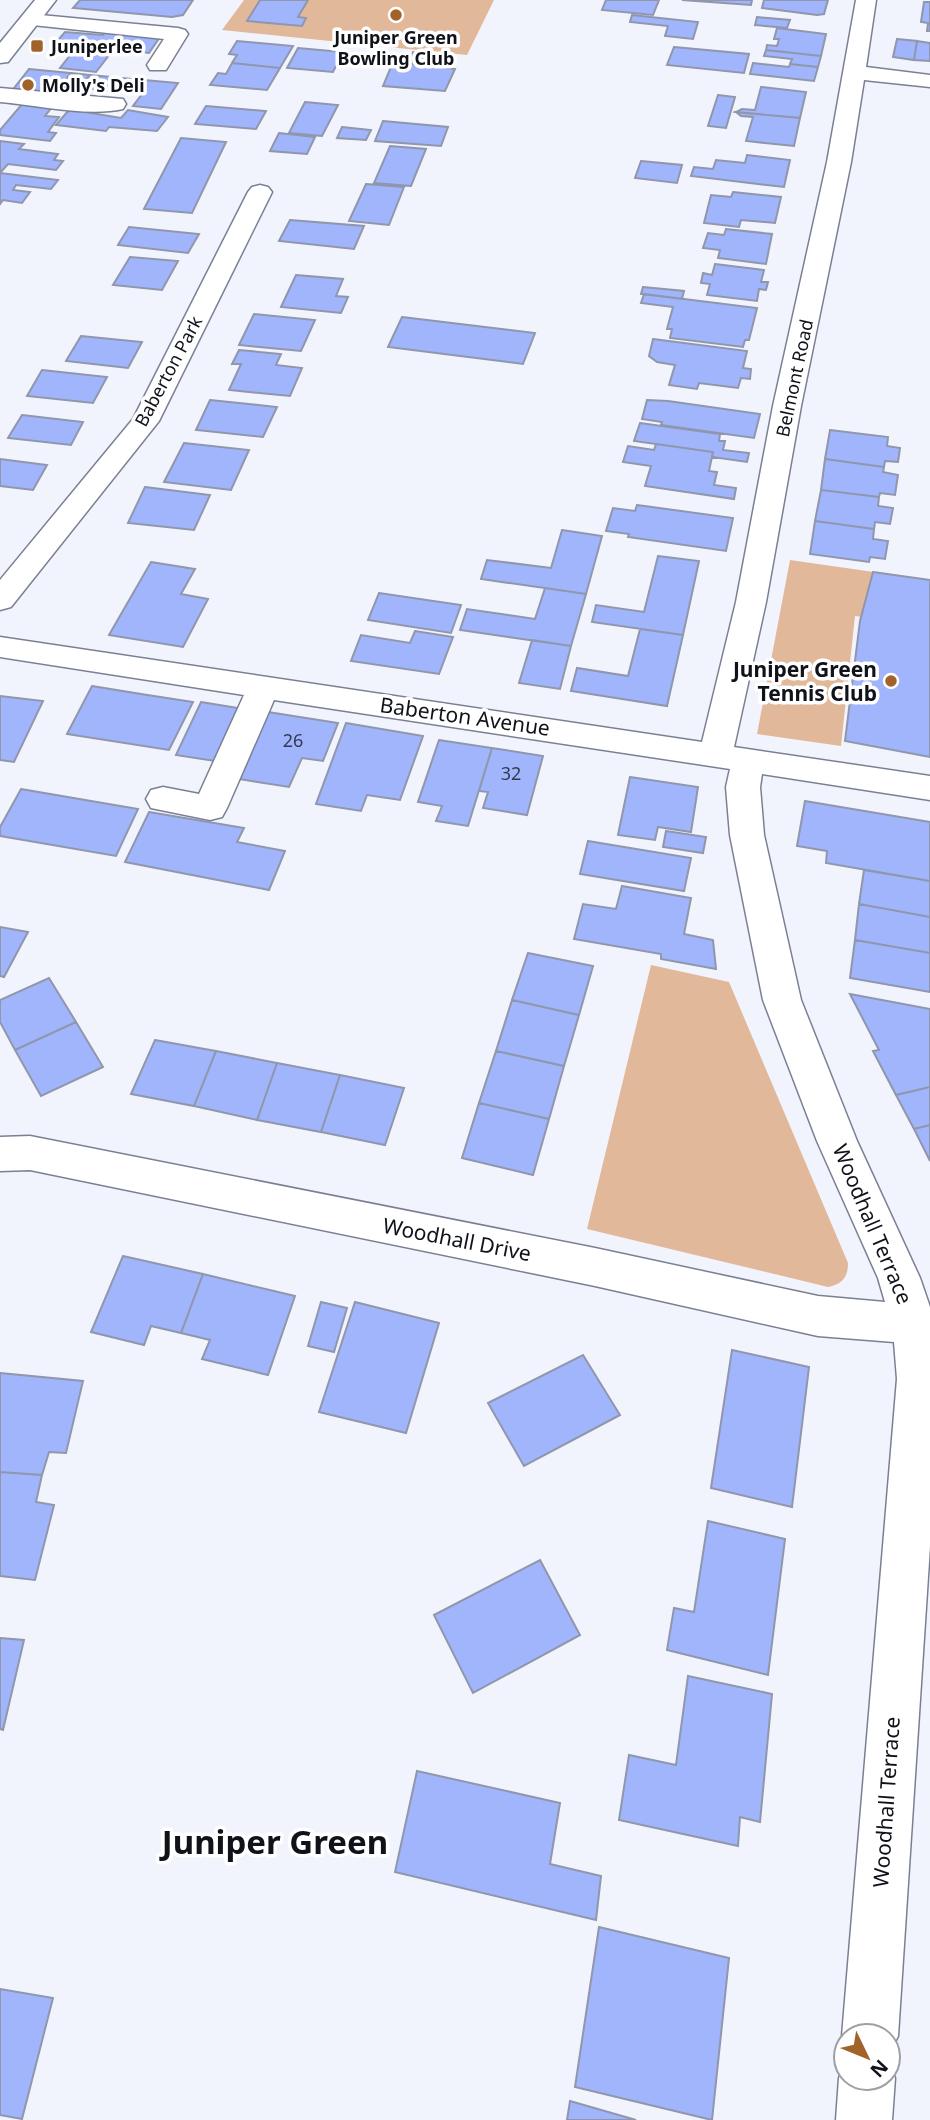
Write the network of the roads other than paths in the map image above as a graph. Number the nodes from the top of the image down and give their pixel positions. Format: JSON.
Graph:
{"nodes":[{"id":1,"x":46,"y":0,"type":"edge"},
{"id":2,"x":866,"y":0,"type":"edge"},
{"id":3,"x":24,"y":17,"type":"junction"},
{"id":4,"x":0,"y":57,"type":"edge"},
{"id":5,"x":158,"y":65,"type":"dead end"},
{"id":6,"x":854,"y":72,"type":"junction"},
{"id":7,"x":930,"y":81,"type":"edge"},
{"id":8,"x":0,"y":94,"type":"edge"},
{"id":9,"x":115,"y":104,"type":"dead end"},
{"id":10,"x":260,"y":192,"type":"dead end"},
{"id":11,"x":0,"y":600,"type":"edge"},
{"id":12,"x":0,"y":646,"type":"edge"},
{"id":13,"x":264,"y":686,"type":"junction"},
{"id":14,"x":732,"y":757,"type":"junction"},
{"id":15,"x":930,"y":788,"type":"edge"},
{"id":16,"x":163,"y":799,"type":"dead end"},
{"id":17,"x":0,"y":1154,"type":"edge"},
{"id":18,"x":914,"y":1324,"type":"junction"},
{"id":19,"x":871,"y":2022,"type":"edge"},
{"id":20,"x":866,"y":2092,"type":"edge"},
{"id":21,"x":864,"y":2120,"type":"edge"}],
"edges":[{"from":1,"to":3,"type":"street"},
{"from":2,"to":6,"type":"street","name":"Belmont Road"},
{"from":3,"to":4,"type":"street"},
{"from":3,"to":5,"type":"street"},
{"from":6,"to":7,"type":"street"},
{"from":6,"to":14,"type":"street","name":"Belmont Road"},
{"from":8,"to":9,"type":"street"},
{"from":10,"to":11,"type":"street","name":"Baberton Park"},
{"from":12,"to":13,"type":"street","name":"Baberton Avenue"},
{"from":13,"to":14,"type":"street","name":"Baberton Avenue"},
{"from":13,"to":16,"type":"street"},
{"from":14,"to":15,"type":"street","name":"Baberton Avenue"},
{"from":14,"to":18,"type":"street","name":"Woodhall Terrace"},
{"from":17,"to":18,"type":"street","name":"Woodhall Drive"},
{"from":18,"to":19,"type":"street","name":"Woodhall Terrace"},
{"from":20,"to":21,"type":"street"}]}
